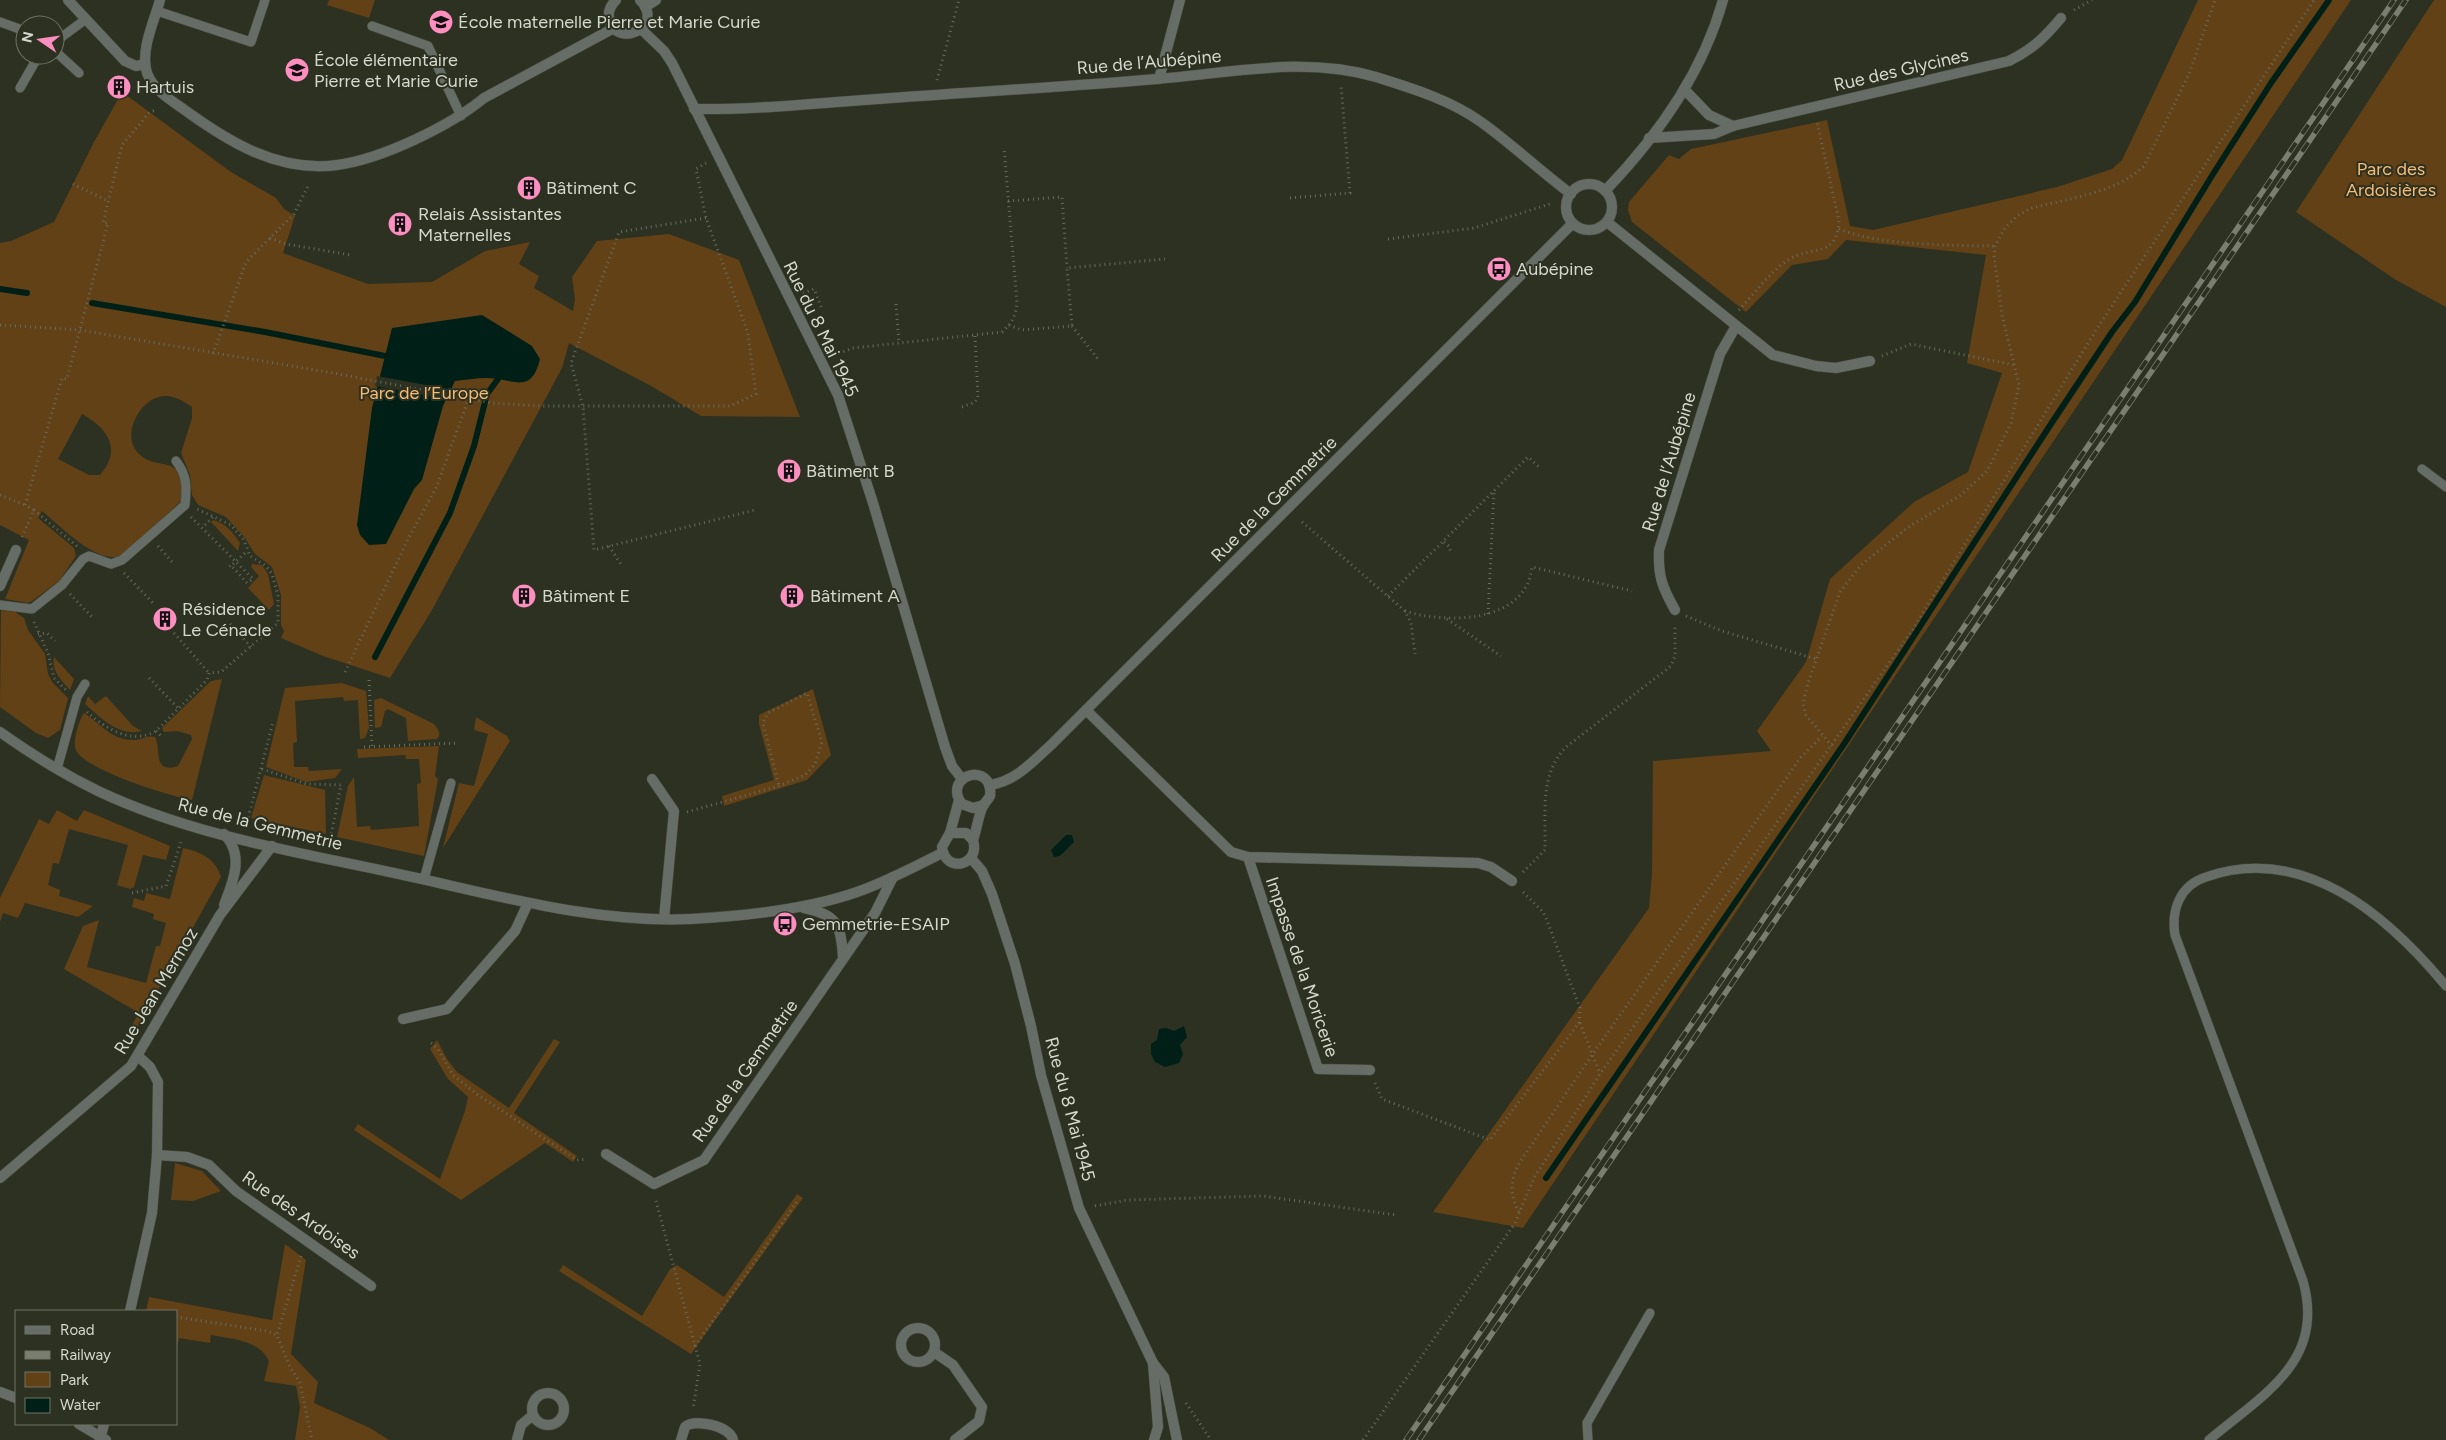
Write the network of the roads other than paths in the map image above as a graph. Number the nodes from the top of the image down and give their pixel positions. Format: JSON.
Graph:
{"nodes":[{"id":1,"x":68,"y":0,"type":"edge"},
{"id":2,"x":160,"y":0,"type":"edge"},
{"id":3,"x":265,"y":0,"type":"edge"},
{"id":4,"x":616,"y":0,"type":"edge"},
{"id":5,"x":656,"y":0,"type":"edge"},
{"id":6,"x":1180,"y":0,"type":"edge"},
{"id":7,"x":1723,"y":0,"type":"edge"},
{"id":8,"x":642,"y":3,"type":"edge"},
{"id":9,"x":157,"y":11,"type":"junction"},
{"id":10,"x":2061,"y":18,"type":"road end"},
{"id":11,"x":86,"y":19,"type":"junction"},
{"id":12,"x":0,"y":22,"type":"edge"},
{"id":13,"x":372,"y":26,"type":"dead end"},
{"id":14,"x":15,"y":27,"type":"edge"},
{"id":15,"x":614,"y":28,"type":"junction"},
{"id":16,"x":641,"y":29,"type":"junction"},
{"id":17,"x":65,"y":35,"type":"edge"},
{"id":18,"x":65,"y":60,"type":"edge"},
{"id":19,"x":145,"y":64,"type":"junction"},
{"id":20,"x":33,"y":65,"type":"edge"},
{"id":21,"x":79,"y":73,"type":"dead end"},
{"id":22,"x":1158,"y":79,"type":"junction"},
{"id":23,"x":20,"y":88,"type":"dead end"},
{"id":24,"x":1684,"y":89,"type":"junction"},
{"id":25,"x":694,"y":109,"type":"junction"},
{"id":26,"x":461,"y":116,"type":"junction"},
{"id":27,"x":1733,"y":126,"type":"junction"},
{"id":28,"x":1648,"y":138,"type":"junction"},
{"id":29,"x":1605,"y":191,"type":"junction"},
{"id":30,"x":1571,"y":194,"type":"junction"},
{"id":31,"x":1606,"y":222,"type":"junction"},
{"id":32,"x":1572,"y":224,"type":"junction"},
{"id":33,"x":1736,"y":326,"type":"junction"},
{"id":34,"x":1870,"y":361,"type":"road end"},
{"id":35,"x":176,"y":461,"type":"dead end"},
{"id":36,"x":2422,"y":469,"type":"dead end"},
{"id":37,"x":2446,"y":487,"type":"edge"},
{"id":38,"x":18,"y":546,"type":"road end"},
{"id":39,"x":0,"y":586,"type":"edge"},
{"id":40,"x":0,"y":605,"type":"edge"},
{"id":41,"x":1675,"y":610,"type":"road end"},
{"id":42,"x":86,"y":684,"type":"dead end"},
{"id":43,"x":1086,"y":710,"type":"junction"},
{"id":44,"x":0,"y":732,"type":"edge"},
{"id":45,"x":56,"y":769,"type":"junction"},
{"id":46,"x":652,"y":779,"type":"dead end"},
{"id":47,"x":962,"y":779,"type":"junction"},
{"id":48,"x":451,"y":783,"type":"dead end"},
{"id":49,"x":989,"y":785,"type":"junction"},
{"id":50,"x":959,"y":800,"type":"junction"},
{"id":51,"x":984,"y":805,"type":"junction"},
{"id":52,"x":224,"y":834,"type":"junction"},
{"id":53,"x":950,"y":834,"type":"junction"},
{"id":54,"x":974,"y":840,"type":"junction"},
{"id":55,"x":272,"y":846,"type":"junction"},
{"id":56,"x":942,"y":853,"type":"junction"},
{"id":57,"x":1248,"y":857,"type":"junction"},
{"id":58,"x":972,"y":858,"type":"junction"},
{"id":59,"x":893,"y":877,"type":"junction"},
{"id":60,"x":424,"y":880,"type":"junction"},
{"id":61,"x":1512,"y":882,"type":"road end"},
{"id":62,"x":528,"y":903,"type":"junction"},
{"id":63,"x":800,"y":907,"type":"junction"},
{"id":64,"x":220,"y":915,"type":"junction"},
{"id":65,"x":664,"y":919,"type":"junction"},
{"id":66,"x":843,"y":958,"type":"junction"},
{"id":67,"x":2446,"y":986,"type":"edge"},
{"id":68,"x":403,"y":1019,"type":"dead end"},
{"id":69,"x":138,"y":1056,"type":"junction"},
{"id":70,"x":1370,"y":1070,"type":"dead end"},
{"id":71,"x":606,"y":1154,"type":"dead end"},
{"id":72,"x":157,"y":1155,"type":"junction"},
{"id":73,"x":0,"y":1178,"type":"edge"},
{"id":74,"x":371,"y":1286,"type":"dead end"},
{"id":75,"x":130,"y":1310,"type":"edge"},
{"id":76,"x":1650,"y":1313,"type":"dead end"},
{"id":77,"x":934,"y":1352,"type":"dead end"},
{"id":78,"x":1153,"y":1363,"type":"junction"},
{"id":79,"x":0,"y":1392,"type":"edge"},
{"id":80,"x":15,"y":1398,"type":"edge"},
{"id":81,"x":533,"y":1415,"type":"dead end"},
{"id":82,"x":81,"y":1425,"type":"edge"},
{"id":83,"x":104,"y":1425,"type":"edge"},
{"id":84,"x":102,"y":1439,"type":"edge"},
{"id":85,"x":517,"y":1440,"type":"edge"},
{"id":86,"x":681,"y":1440,"type":"edge"},
{"id":87,"x":733,"y":1440,"type":"edge"},
{"id":88,"x":955,"y":1440,"type":"edge"},
{"id":89,"x":1154,"y":1440,"type":"edge"},
{"id":90,"x":1177,"y":1440,"type":"edge"},
{"id":91,"x":1588,"y":1440,"type":"edge"},
{"id":92,"x":2209,"y":1440,"type":"edge"}],
"edges":[{"from":1,"to":11,"type":"street"},
{"from":2,"to":9,"type":"street"},
{"from":3,"to":9,"type":"lane"},
{"from":4,"to":15,"type":"street"},
{"from":5,"to":8,"type":"street"},
{"from":6,"to":22,"type":"street"},
{"from":7,"to":24,"type":"street"},
{"from":8,"to":16,"type":"street"},
{"from":9,"to":19,"type":"street"},
{"from":10,"to":27,"type":"street","name":"Rue des Glycines"},
{"from":11,"to":17,"type":"lane"},
{"from":11,"to":19,"type":"street"},
{"from":12,"to":14,"type":"lane"},
{"from":13,"to":26,"type":"lane"},
{"from":15,"to":16,"type":"street"},
{"from":15,"to":26,"type":"street"},
{"from":16,"to":25,"type":"street","name":"Rue du 8 Mai 1945"},
{"from":18,"to":21,"type":"lane"},
{"from":19,"to":26,"type":"street"},
{"from":20,"to":23,"type":"lane"},
{"from":22,"to":25,"type":"street","name":"Rue de l’Aubépine"},
{"from":22,"to":30,"type":"street","name":"Rue de l’Aubépine"},
{"from":24,"to":27,"type":"street"},
{"from":24,"to":28,"type":"street"},
{"from":25,"to":47,"type":"street","name":"Rue du 8 Mai 1945"},
{"from":27,"to":28,"type":"street","name":"Rue des Glycines"},
{"from":28,"to":29,"type":"street"},
{"from":29,"to":30,"type":"street"},
{"from":29,"to":31,"type":"street"},
{"from":30,"to":32,"type":"street"},
{"from":31,"to":32,"type":"street"},
{"from":31,"to":33,"type":"street"},
{"from":32,"to":43,"type":"street","name":"Rue de la Gemmetrie"},
{"from":33,"to":34,"type":"street"},
{"from":33,"to":41,"type":"street","name":"Rue de l’Aubépine"},
{"from":35,"to":40,"type":"lane"},
{"from":36,"to":37,"type":"lane"},
{"from":38,"to":39,"type":"street"},
{"from":42,"to":45,"type":"lane"},
{"from":43,"to":49,"type":"street","name":"Rue de la Gemmetrie"},
{"from":43,"to":57,"type":"street","name":"Impasse de la Moricerie"},
{"from":44,"to":45,"type":"street","name":"Rue de la Gemmetrie"},
{"from":45,"to":52,"type":"street","name":"Rue de la Gemmetrie"},
{"from":46,"to":65,"type":"street"},
{"from":47,"to":49,"type":"street"},
{"from":47,"to":50,"type":"street"},
{"from":48,"to":60,"type":"lane"},
{"from":49,"to":51,"type":"street"},
{"from":50,"to":51,"type":"street"},
{"from":50,"to":53,"type":"street"},
{"from":51,"to":54,"type":"street"},
{"from":52,"to":55,"type":"street","name":"Rue de la Gemmetrie"},
{"from":52,"to":64,"type":"street","name":"Rue Jean Mermoz"},
{"from":53,"to":54,"type":"street"},
{"from":53,"to":56,"type":"street"},
{"from":54,"to":58,"type":"street"},
{"from":55,"to":60,"type":"street","name":"Rue de la Gemmetrie"},
{"from":55,"to":64,"type":"street","name":"Rue Jean Mermoz"},
{"from":56,"to":58,"type":"street"},
{"from":56,"to":59,"type":"street","name":"Rue de la Gemmetrie"},
{"from":57,"to":61,"type":"street","name":"Impasse de la Moricerie"},
{"from":57,"to":70,"type":"street","name":"Impasse de la Moricerie"},
{"from":58,"to":78,"type":"street","name":"Rue du 8 Mai 1945"},
{"from":59,"to":63,"type":"street","name":"Rue de la Gemmetrie"},
{"from":59,"to":66,"type":"street","name":"Rue de la Gemmetrie"},
{"from":60,"to":62,"type":"street","name":"Rue de la Gemmetrie"},
{"from":62,"to":65,"type":"street","name":"Rue de la Gemmetrie"},
{"from":62,"to":68,"type":"street"},
{"from":63,"to":65,"type":"street","name":"Rue de la Gemmetrie"},
{"from":63,"to":66,"type":"street","name":"Rue de la Gemmetrie"},
{"from":64,"to":69,"type":"street","name":"Rue Jean Mermoz"},
{"from":66,"to":71,"type":"street","name":"Rue de la Gemmetrie"},
{"from":67,"to":92,"type":"lane"},
{"from":69,"to":72,"type":"street"},
{"from":69,"to":73,"type":"street","name":"Rue Jean Mermoz"},
{"from":72,"to":74,"type":"street","name":"Rue des Ardoises"},
{"from":72,"to":75,"type":"street"},
{"from":76,"to":91,"type":"lane"},
{"from":77,"to":88,"type":"street"},
{"from":78,"to":89,"type":"street","name":"Rue du 8 Mai 1945"},
{"from":78,"to":90,"type":"street","name":"Rue du 8 Mai 1945"},
{"from":79,"to":80,"type":"street"},
{"from":81,"to":85,"type":"street"},
{"from":82,"to":84,"type":"street"},
{"from":83,"to":84,"type":"street"},
{"from":86,"to":87,"type":"street"}]}
